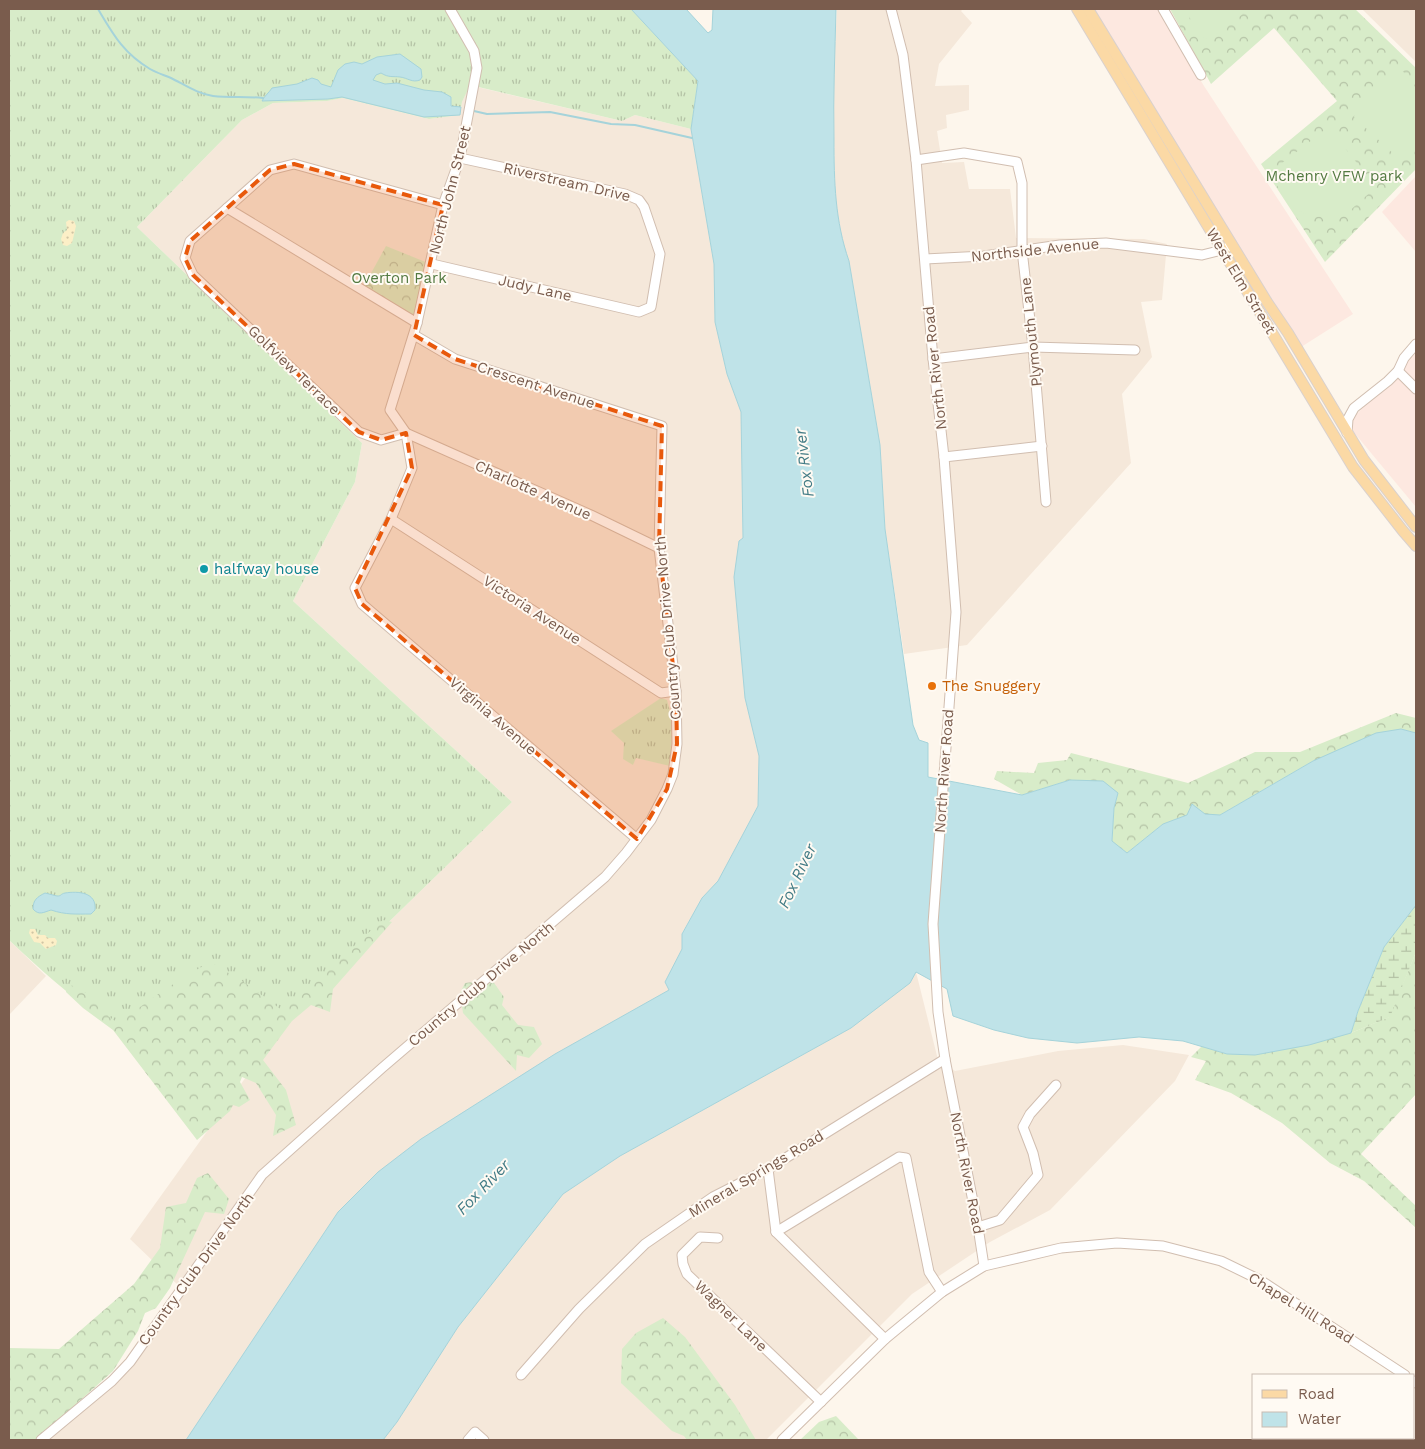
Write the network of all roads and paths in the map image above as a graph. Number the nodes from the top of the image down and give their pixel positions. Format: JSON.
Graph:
{"nodes":[{"id":1,"x":450,"y":9,"type":"edge"},
{"id":2,"x":891,"y":9,"type":"edge"},
{"id":3,"x":1076,"y":9,"type":"edge"},
{"id":4,"x":1088,"y":9,"type":"edge"},
{"id":5,"x":1163,"y":9,"type":"edge"},
{"id":6,"x":1201,"y":75,"type":"dead end"},
{"id":7,"x":460,"y":158,"type":"junction"},
{"id":8,"x":916,"y":160,"type":"junction"},
{"id":9,"x":444,"y":205,"type":"junction"},
{"id":10,"x":228,"y":208,"type":"junction"},
{"id":11,"x":1232,"y":245,"type":"junction"},
{"id":12,"x":1022,"y":250,"type":"junction"},
{"id":13,"x":1222,"y":250,"type":"junction"},
{"id":14,"x":925,"y":259,"type":"junction"},
{"id":15,"x":432,"y":264,"type":"junction"},
{"id":16,"x":639,"y":312,"type":"joint"},
{"id":17,"x":418,"y":323,"type":"junction"},
{"id":18,"x":414,"y":335,"type":"junction"},
{"id":19,"x":1416,"y":344,"type":"edge"},
{"id":20,"x":1033,"y":346,"type":"junction"},
{"id":21,"x":1135,"y":350,"type":"dead end"},
{"id":22,"x":933,"y":359,"type":"junction"},
{"id":23,"x":1398,"y":372,"type":"junction"},
{"id":24,"x":1416,"y":389,"type":"edge"},
{"id":25,"x":1331,"y":407,"type":"junction"},
{"id":26,"x":1354,"y":408,"type":"junction"},
{"id":27,"x":662,"y":426,"type":"joint"},
{"id":28,"x":406,"y":433,"type":"junction"},
{"id":29,"x":1347,"y":433,"type":"junction"},
{"id":30,"x":1042,"y":446,"type":"junction"},
{"id":31,"x":944,"y":457,"type":"junction"},
{"id":32,"x":1046,"y":502,"type":"dead end"},
{"id":33,"x":390,"y":520,"type":"junction"},
{"id":34,"x":1416,"y":527,"type":"edge"},
{"id":35,"x":1416,"y":546,"type":"edge"},
{"id":36,"x":659,"y":548,"type":"junction"},
{"id":37,"x":355,"y":588,"type":"joint"},
{"id":38,"x":676,"y":690,"type":"junction"},
{"id":39,"x":637,"y":839,"type":"junction"},
{"id":40,"x":945,"y":1059,"type":"junction"},
{"id":41,"x":1056,"y":1085,"type":"dead end"},
{"id":42,"x":768,"y":1169,"type":"junction"},
{"id":43,"x":978,"y":1227,"type":"junction"},
{"id":44,"x":776,"y":1232,"type":"junction"},
{"id":45,"x":718,"y":1238,"type":"dead end"},
{"id":46,"x":984,"y":1266,"type":"junction"},
{"id":47,"x":942,"y":1292,"type":"junction"},
{"id":48,"x":885,"y":1339,"type":"junction"},
{"id":49,"x":1403,"y":1374,"type":"edge"},
{"id":50,"x":521,"y":1376,"type":"dead end"},
{"id":51,"x":821,"y":1402,"type":"junction"},
{"id":52,"x":41,"y":1440,"type":"edge"},
{"id":53,"x":468,"y":1440,"type":"edge"},
{"id":54,"x":484,"y":1440,"type":"edge"},
{"id":55,"x":782,"y":1440,"type":"edge"}],
"edges":[{"from":1,"to":7,"type":"street","name":"North John Street"},
{"from":2,"to":8,"type":"street","name":"North River Road"},
{"from":3,"to":13,"type":"main road","name":"West Elm Street"},
{"from":4,"to":11,"type":"main road","name":"West Elm Street"},
{"from":5,"to":6,"type":"street"},
{"from":7,"to":9,"type":"street","name":"North John Street"},
{"from":7,"to":16,"type":"street","name":"Riverstream Drive"},
{"from":8,"to":12,"type":"street","name":"Plymouth Lane"},
{"from":8,"to":14,"type":"street","name":"North River Road"},
{"from":9,"to":10,"type":"street"},
{"from":9,"to":15,"type":"street","name":"North John Street"},
{"from":10,"to":17,"type":"street"},
{"from":10,"to":28,"type":"street","name":"Golfview Terrace"},
{"from":11,"to":13,"type":"street","name":"Northside Avenue"},
{"from":11,"to":25,"type":"main road","name":"West Elm Street"},
{"from":12,"to":13,"type":"street","name":"Northside Avenue"},
{"from":12,"to":14,"type":"street","name":"Northside Avenue"},
{"from":12,"to":20,"type":"street","name":"Plymouth Lane"},
{"from":13,"to":35,"type":"main road","name":"West Elm Street"},
{"from":14,"to":22,"type":"street","name":"North River Road"},
{"from":15,"to":16,"type":"street","name":"Judy Lane"},
{"from":15,"to":17,"type":"street","name":"North John Street"},
{"from":17,"to":18,"type":"street","name":"North John Street"},
{"from":18,"to":27,"type":"street","name":"Crescent Avenue"},
{"from":18,"to":28,"type":"street","name":"North John Street"},
{"from":19,"to":23,"type":"street"},
{"from":20,"to":21,"type":"street"},
{"from":20,"to":22,"type":"street"},
{"from":20,"to":30,"type":"street","name":"Plymouth Lane"},
{"from":22,"to":31,"type":"street","name":"North River Road"},
{"from":23,"to":24,"type":"street"},
{"from":23,"to":26,"type":"street"},
{"from":25,"to":26,"type":"street"},
{"from":25,"to":29,"type":"main road","name":"West Elm Street"},
{"from":26,"to":29,"type":"street"},
{"from":27,"to":36,"type":"street","name":"Country Club Drive North"},
{"from":28,"to":33,"type":"street","name":"North John Street"},
{"from":28,"to":36,"type":"street","name":"Charlotte Avenue"},
{"from":29,"to":34,"type":"main road","name":"West Elm Street"},
{"from":30,"to":31,"type":"street"},
{"from":30,"to":32,"type":"street","name":"Plymouth Lane"},
{"from":31,"to":40,"type":"street","name":"North River Road"},
{"from":33,"to":37,"type":"street","name":"North John Street"},
{"from":33,"to":38,"type":"street","name":"Victoria Avenue"},
{"from":36,"to":38,"type":"street","name":"Country Club Drive North"},
{"from":37,"to":39,"type":"street","name":"Virginia Avenue"},
{"from":38,"to":39,"type":"street","name":"Country Club Drive North"},
{"from":39,"to":52,"type":"street","name":"Country Club Drive North"},
{"from":40,"to":42,"type":"street","name":"Mineral Springs Road"},
{"from":40,"to":43,"type":"street","name":"North River Road"},
{"from":41,"to":43,"type":"street"},
{"from":42,"to":44,"type":"street"},
{"from":42,"to":50,"type":"street","name":"Mineral Springs Road"},
{"from":43,"to":46,"type":"street","name":"North River Road"},
{"from":44,"to":47,"type":"street"},
{"from":44,"to":48,"type":"street"},
{"from":45,"to":51,"type":"street","name":"Wagner Lane"},
{"from":46,"to":47,"type":"street"},
{"from":46,"to":49,"type":"street","name":"Chapel Hill Road"},
{"from":47,"to":48,"type":"street"},
{"from":48,"to":51,"type":"street"},
{"from":51,"to":55,"type":"street"},
{"from":53,"to":54,"type":"street"}]}
